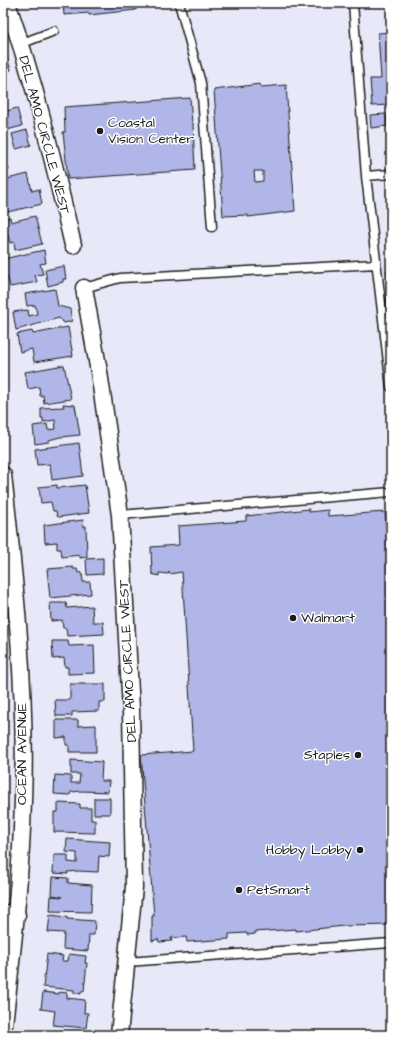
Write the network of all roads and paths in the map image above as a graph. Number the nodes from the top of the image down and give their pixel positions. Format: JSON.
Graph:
{"nodes":[{"id":1,"x":7,"y":3,"type":"edge"},
{"id":2,"x":179,"y":3,"type":"edge"},
{"id":3,"x":353,"y":3,"type":"edge"},
{"id":4,"x":54,"y":31,"type":"dead end"},
{"id":5,"x":20,"y":44,"type":"junction"},
{"id":6,"x":391,"y":174,"type":"edge"},
{"id":7,"x":366,"y":176,"type":"junction"},
{"id":8,"x":212,"y":227,"type":"dead end"},
{"id":9,"x":73,"y":246,"type":"dead end"},
{"id":10,"x":376,"y":264,"type":"junction"},
{"id":11,"x":84,"y":288,"type":"joint"},
{"id":12,"x":391,"y":387,"type":"edge"},
{"id":13,"x":3,"y":475,"type":"edge"},
{"id":14,"x":391,"y":492,"type":"edge"},
{"id":15,"x":120,"y":515,"type":"junction"},
{"id":16,"x":10,"y":914,"type":"edge"},
{"id":17,"x":391,"y":943,"type":"edge"},
{"id":18,"x":127,"y":962,"type":"junction"},
{"id":19,"x":3,"y":1033,"type":"edge"},
{"id":20,"x":119,"y":1035,"type":"edge"}],
"edges":[{"from":1,"to":5,"type":"street","name":"DEL AMO CIRCLE WEST"},
{"from":2,"to":8,"type":"lane"},
{"from":3,"to":7,"type":"lane"},
{"from":4,"to":5,"type":"lane"},
{"from":5,"to":9,"type":"street","name":"DEL AMO CIRCLE WEST"},
{"from":6,"to":7,"type":"lane"},
{"from":7,"to":10,"type":"lane"},
{"from":10,"to":11,"type":"lane"},
{"from":10,"to":12,"type":"lane"},
{"from":11,"to":15,"type":"street","name":"DEL AMO CIRCLE WEST"},
{"from":13,"to":16,"type":"street","name":"OCEAN AVENUE"},
{"from":14,"to":15,"type":"lane"},
{"from":15,"to":18,"type":"street","name":"DEL AMO CIRCLE WEST"},
{"from":16,"to":19,"type":"street","name":"OCEAN AVENUE"},
{"from":17,"to":18,"type":"lane"},
{"from":18,"to":20,"type":"street","name":"DEL AMO CIRCLE WEST"}]}
